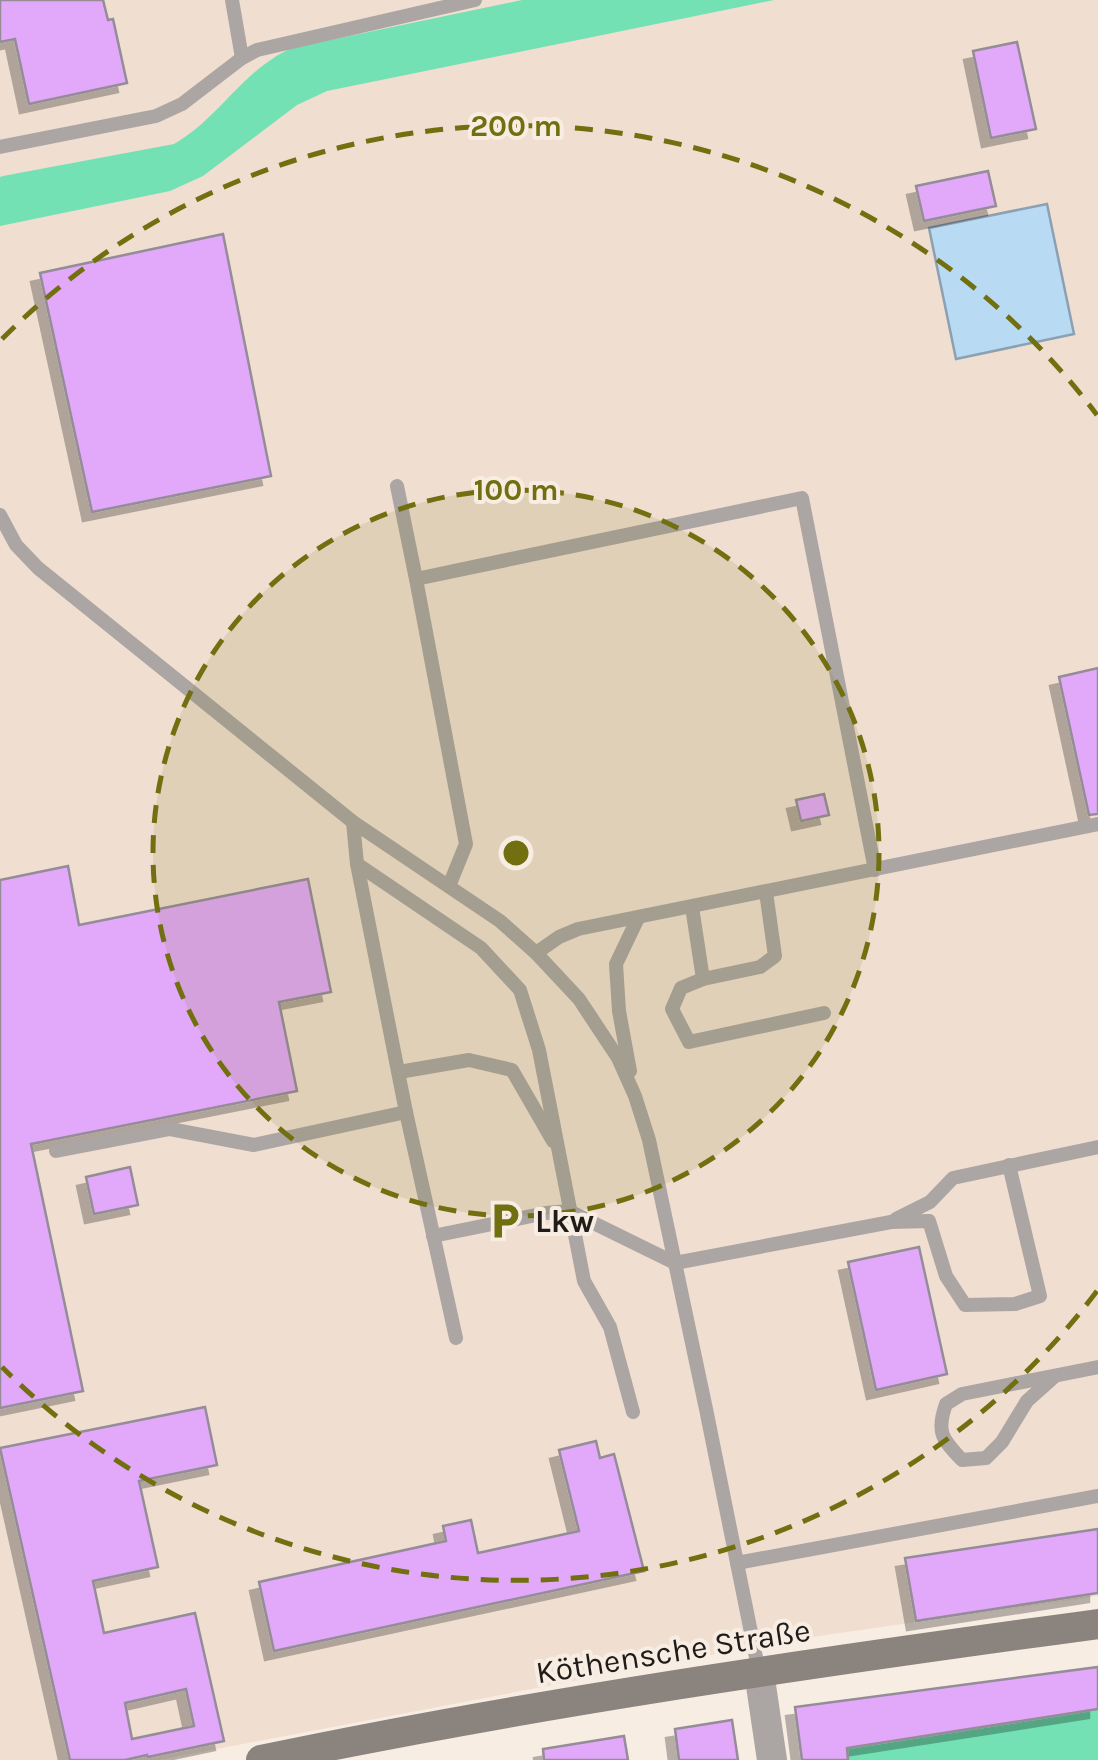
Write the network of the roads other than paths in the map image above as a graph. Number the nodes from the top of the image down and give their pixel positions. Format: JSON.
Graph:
{"nodes":[{"id":1,"x":232,"y":0,"type":"edge"},
{"id":2,"x":476,"y":0,"type":"edge"},
{"id":3,"x":242,"y":58,"type":"junction"},
{"id":4,"x":0,"y":147,"type":"edge"},
{"id":5,"x":397,"y":486,"type":"dead end"},
{"id":6,"x":0,"y":515,"type":"edge"},
{"id":7,"x":416,"y":579,"type":"junction"},
{"id":8,"x":353,"y":822,"type":"junction"},
{"id":9,"x":1098,"y":824,"type":"edge"},
{"id":10,"x":357,"y":864,"type":"junction"},
{"id":11,"x":875,"y":870,"type":"junction"},
{"id":12,"x":449,"y":886,"type":"junction"},
{"id":13,"x":766,"y":892,"type":"junction"},
{"id":14,"x":692,"y":907,"type":"junction"},
{"id":15,"x":638,"y":918,"type":"junction"},
{"id":16,"x":536,"y":953,"type":"junction"},
{"id":17,"x":703,"y":979,"type":"junction"},
{"id":18,"x":824,"y":1013,"type":"dead end"},
{"id":19,"x":399,"y":1072,"type":"junction"},
{"id":20,"x":635,"y":1096,"type":"junction"},
{"id":21,"x":406,"y":1112,"type":"junction"},
{"id":22,"x":1098,"y":1147,"type":"edge"},
{"id":23,"x":56,"y":1151,"type":"dead end"},
{"id":24,"x":560,"y":1155,"type":"junction"},
{"id":25,"x":1009,"y":1166,"type":"junction"},
{"id":26,"x":570,"y":1211,"type":"junction"},
{"id":27,"x":891,"y":1222,"type":"junction"},
{"id":28,"x":433,"y":1236,"type":"junction"},
{"id":29,"x":675,"y":1263,"type":"junction"},
{"id":30,"x":456,"y":1338,"type":"dead end"},
{"id":31,"x":1098,"y":1367,"type":"edge"},
{"id":32,"x":1055,"y":1376,"type":"junction"},
{"id":33,"x":633,"y":1412,"type":"dead end"},
{"id":34,"x":1098,"y":1496,"type":"edge"},
{"id":35,"x":736,"y":1563,"type":"junction"},
{"id":36,"x":1098,"y":1624,"type":"edge"},
{"id":37,"x":758,"y":1672,"type":"junction"},
{"id":38,"x":261,"y":1760,"type":"edge"},
{"id":39,"x":772,"y":1760,"type":"edge"}],
"edges":[{"from":1,"to":3,"type":"lane"},
{"from":2,"to":3,"type":"lane"},
{"from":3,"to":4,"type":"lane"},
{"from":5,"to":7,"type":"lane"},
{"from":6,"to":8,"type":"lane"},
{"from":7,"to":11,"type":"lane"},
{"from":7,"to":12,"type":"lane"},
{"from":8,"to":10,"type":"lane"},
{"from":8,"to":12,"type":"lane"},
{"from":9,"to":11,"type":"lane"},
{"from":10,"to":19,"type":"lane"},
{"from":10,"to":24,"type":"lane"},
{"from":11,"to":13,"type":"lane"},
{"from":12,"to":16,"type":"lane"},
{"from":13,"to":14,"type":"lane"},
{"from":13,"to":17,"type":"lane"},
{"from":14,"to":15,"type":"lane"},
{"from":14,"to":17,"type":"lane"},
{"from":15,"to":16,"type":"lane"},
{"from":15,"to":20,"type":"lane"},
{"from":16,"to":20,"type":"lane"},
{"from":17,"to":18,"type":"lane"},
{"from":19,"to":21,"type":"lane"},
{"from":19,"to":24,"type":"lane"},
{"from":20,"to":29,"type":"lane"},
{"from":21,"to":23,"type":"lane"},
{"from":21,"to":28,"type":"lane"},
{"from":22,"to":25,"type":"lane"},
{"from":24,"to":26,"type":"lane"},
{"from":25,"to":27,"type":"lane"},
{"from":25,"to":27,"type":"lane"},
{"from":26,"to":28,"type":"lane"},
{"from":26,"to":29,"type":"lane"},
{"from":26,"to":33,"type":"lane"},
{"from":27,"to":29,"type":"lane"},
{"from":28,"to":30,"type":"lane"},
{"from":29,"to":35,"type":"lane"},
{"from":31,"to":32,"type":"lane"},
{"from":32,"to":32,"type":"lane"},
{"from":34,"to":35,"type":"lane"},
{"from":35,"to":37,"type":"lane"},
{"from":36,"to":37,"type":"main road","name":"Köthensche Straße"},
{"from":37,"to":38,"type":"main road","name":"Köthensche Straße"},
{"from":37,"to":39,"type":"street"}]}
